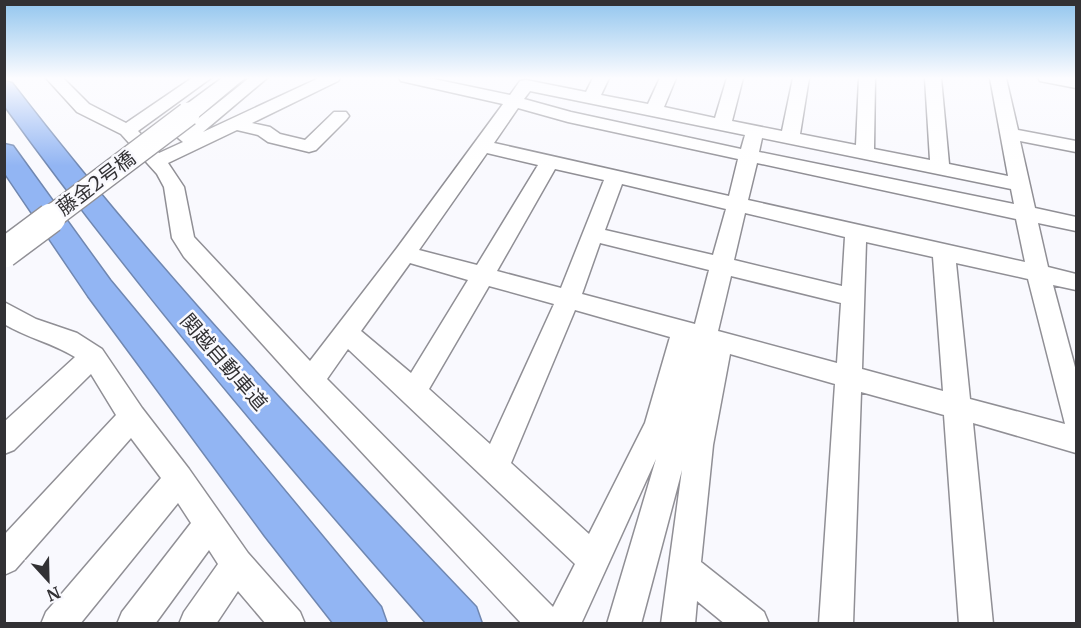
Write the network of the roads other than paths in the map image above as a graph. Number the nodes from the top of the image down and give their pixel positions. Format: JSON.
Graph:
{"nodes":[{"id":1,"x":19,"y":107,"type":"edge"},
{"id":2,"x":82,"y":107,"type":"edge"},
{"id":3,"x":160,"y":107,"type":"edge"},
{"id":4,"x":197,"y":107,"type":"edge"},
{"id":5,"x":223,"y":107,"type":"edge"},
{"id":6,"x":270,"y":107,"type":"edge"},
{"id":7,"x":509,"y":107,"type":"edge"},
{"id":8,"x":553,"y":107,"type":"edge"},
{"id":9,"x":640,"y":107,"type":"edge"},
{"id":10,"x":727,"y":107,"type":"edge"},
{"id":11,"x":796,"y":107,"type":"edge"},
{"id":12,"x":866,"y":107,"type":"edge"},
{"id":13,"x":935,"y":107,"type":"edge"},
{"id":14,"x":1004,"y":107,"type":"edge"},
{"id":15,"x":654,"y":110,"type":"joint"},
{"id":16,"x":340,"y":116,"type":"dead end"},
{"id":17,"x":235,"y":124,"type":"junction"},
{"id":18,"x":722,"y":124,"type":"junction"},
{"id":19,"x":127,"y":130,"type":"junction"},
{"id":20,"x":755,"y":131,"type":"junction"},
{"id":21,"x":1009,"y":134,"type":"junction"},
{"id":22,"x":790,"y":138,"type":"junction"},
{"id":23,"x":481,"y":146,"type":"junction"},
{"id":24,"x":1077,"y":146,"type":"edge"},
{"id":25,"x":4,"y":152,"type":"edge"},
{"id":26,"x":865,"y":153,"type":"junction"},
{"id":27,"x":749,"y":156,"type":"junction"},
{"id":28,"x":157,"y":161,"type":"junction"},
{"id":29,"x":550,"y":162,"type":"junction"},
{"id":30,"x":940,"y":168,"type":"junction"},
{"id":31,"x":615,"y":176,"type":"junction"},
{"id":32,"x":1018,"y":184,"type":"junction"},
{"id":33,"x":737,"y":204,"type":"junction"},
{"id":34,"x":1024,"y":213,"type":"junction"},
{"id":35,"x":1077,"y":224,"type":"edge"},
{"id":36,"x":856,"y":232,"type":"junction"},
{"id":37,"x":593,"y":234,"type":"junction"},
{"id":38,"x":944,"y":251,"type":"junction"},
{"id":39,"x":4,"y":253,"type":"edge"},
{"id":40,"x":405,"y":254,"type":"junction"},
{"id":41,"x":722,"y":264,"type":"junction"},
{"id":42,"x":1038,"y":273,"type":"junction"},
{"id":43,"x":483,"y":276,"type":"junction"},
{"id":44,"x":1077,"y":282,"type":"edge"},
{"id":45,"x":852,"y":297,"type":"junction"},
{"id":46,"x":568,"y":300,"type":"junction"},
{"id":47,"x":4,"y":311,"type":"edge"},
{"id":48,"x":347,"y":333,"type":"junction"},
{"id":49,"x":702,"y":338,"type":"junction"},
{"id":50,"x":93,"y":356,"type":"junction"},
{"id":51,"x":850,"y":378,"type":"junction"},
{"id":52,"x":311,"y":380,"type":"junction"},
{"id":53,"x":414,"y":392,"type":"junction"},
{"id":54,"x":958,"y":407,"type":"junction"},
{"id":55,"x":132,"y":417,"type":"junction"},
{"id":56,"x":1077,"y":419,"type":"edge"},
{"id":57,"x":1077,"y":440,"type":"edge"},
{"id":58,"x":4,"y":441,"type":"edge"},
{"id":59,"x":494,"y":468,"type":"junction"},
{"id":60,"x":179,"y":479,"type":"junction"},
{"id":61,"x":210,"y":523,"type":"junction"},
{"id":62,"x":4,"y":559,"type":"edge"},
{"id":63,"x":594,"y":560,"type":"junction"},
{"id":64,"x":237,"y":564,"type":"junction"},
{"id":65,"x":685,"y":570,"type":"junction"},
{"id":66,"x":58,"y":624,"type":"edge"},
{"id":67,"x":134,"y":624,"type":"edge"},
{"id":68,"x":196,"y":624,"type":"edge"},
{"id":69,"x":288,"y":624,"type":"edge"},
{"id":70,"x":364,"y":624,"type":"edge"},
{"id":71,"x":459,"y":624,"type":"edge"},
{"id":72,"x":546,"y":624,"type":"edge"},
{"id":73,"x":563,"y":624,"type":"edge"},
{"id":74,"x":624,"y":624,"type":"edge"},
{"id":75,"x":678,"y":624,"type":"edge"},
{"id":76,"x":752,"y":624,"type":"edge"},
{"id":77,"x":836,"y":624,"type":"edge"},
{"id":78,"x":976,"y":624,"type":"edge"}],
"edges":[{"from":1,"to":71,"type":"highway","name":"関越自動車道"},
{"from":2,"to":19,"type":"street"},
{"from":3,"to":19,"type":"street"},
{"from":4,"to":39,"type":"street","name":"藤金2号橋","bridge":true},
{"from":5,"to":28,"type":"street"},
{"from":6,"to":17,"type":"street"},
{"from":7,"to":23,"type":"street"},
{"from":8,"to":27,"type":"street"},
{"from":9,"to":15,"type":"street"},
{"from":10,"to":18,"type":"street"},
{"from":11,"to":22,"type":"street"},
{"from":12,"to":26,"type":"street"},
{"from":13,"to":30,"type":"street"},
{"from":14,"to":21,"type":"street"},
{"from":15,"to":18,"type":"street"},
{"from":16,"to":17,"type":"street"},
{"from":17,"to":28,"type":"street"},
{"from":18,"to":20,"type":"street"},
{"from":19,"to":28,"type":"street"},
{"from":20,"to":22,"type":"street"},
{"from":20,"to":27,"type":"street"},
{"from":21,"to":24,"type":"street"},
{"from":21,"to":32,"type":"street"},
{"from":22,"to":26,"type":"street"},
{"from":23,"to":29,"type":"street"},
{"from":23,"to":40,"type":"street"},
{"from":25,"to":70,"type":"highway"},
{"from":26,"to":30,"type":"street"},
{"from":27,"to":33,"type":"street"},
{"from":27,"to":34,"type":"street"},
{"from":28,"to":52,"type":"street"},
{"from":29,"to":31,"type":"street"},
{"from":29,"to":43,"type":"street"},
{"from":30,"to":32,"type":"street"},
{"from":31,"to":33,"type":"street"},
{"from":31,"to":37,"type":"street"},
{"from":32,"to":34,"type":"street"},
{"from":33,"to":36,"type":"street"},
{"from":33,"to":41,"type":"street"},
{"from":34,"to":35,"type":"street"},
{"from":34,"to":42,"type":"street"},
{"from":36,"to":38,"type":"street"},
{"from":36,"to":45,"type":"street"},
{"from":37,"to":41,"type":"street"},
{"from":37,"to":46,"type":"street"},
{"from":38,"to":42,"type":"street"},
{"from":38,"to":54,"type":"street"},
{"from":40,"to":43,"type":"street"},
{"from":40,"to":48,"type":"street"},
{"from":41,"to":45,"type":"street"},
{"from":41,"to":49,"type":"street"},
{"from":42,"to":44,"type":"street"},
{"from":42,"to":56,"type":"street"},
{"from":43,"to":46,"type":"street"},
{"from":43,"to":53,"type":"street"},
{"from":45,"to":51,"type":"street"},
{"from":46,"to":49,"type":"street"},
{"from":46,"to":59,"type":"street"},
{"from":47,"to":50,"type":"street"},
{"from":48,"to":52,"type":"street"},
{"from":48,"to":53,"type":"street"},
{"from":49,"to":51,"type":"street"},
{"from":49,"to":63,"type":"street"},
{"from":49,"to":65,"type":"street"},
{"from":49,"to":74,"type":"street"},
{"from":50,"to":55,"type":"street"},
{"from":50,"to":58,"type":"street"},
{"from":51,"to":54,"type":"street"},
{"from":51,"to":77,"type":"street"},
{"from":52,"to":72,"type":"street"},
{"from":53,"to":59,"type":"street"},
{"from":54,"to":57,"type":"street"},
{"from":54,"to":78,"type":"street"},
{"from":55,"to":60,"type":"street"},
{"from":55,"to":62,"type":"street"},
{"from":59,"to":63,"type":"street"},
{"from":60,"to":61,"type":"street"},
{"from":60,"to":66,"type":"street"},
{"from":61,"to":64,"type":"street"},
{"from":61,"to":67,"type":"street"},
{"from":63,"to":73,"type":"street"},
{"from":64,"to":68,"type":"street"},
{"from":64,"to":69,"type":"street"},
{"from":65,"to":75,"type":"street"},
{"from":65,"to":76,"type":"street"}]}
